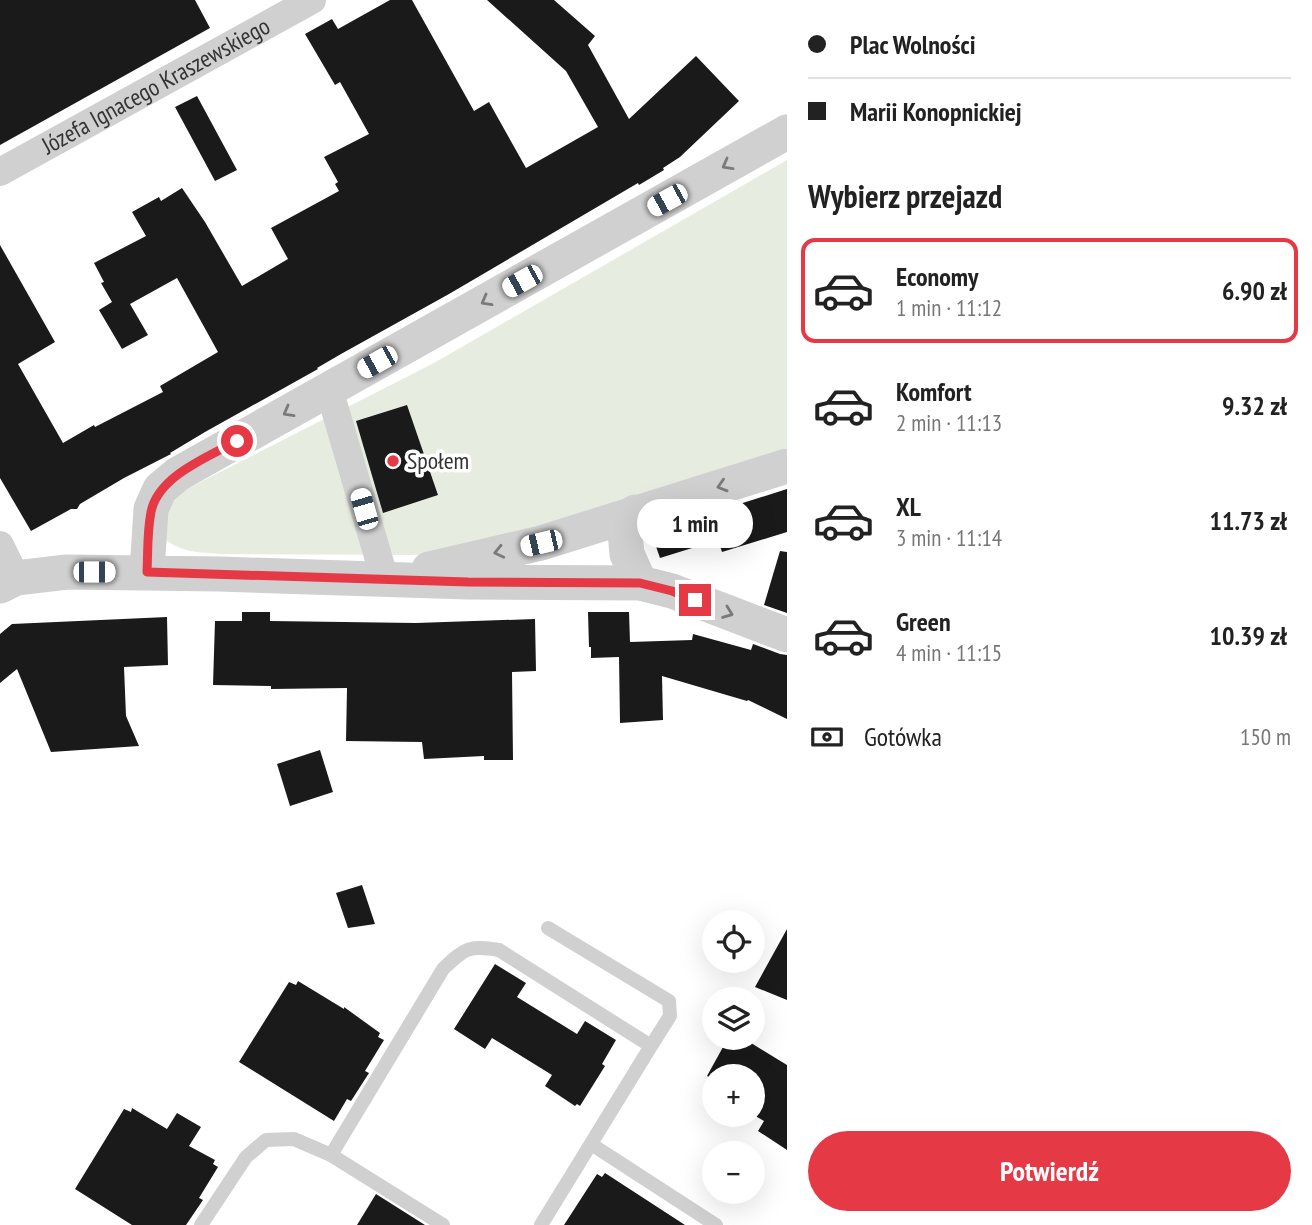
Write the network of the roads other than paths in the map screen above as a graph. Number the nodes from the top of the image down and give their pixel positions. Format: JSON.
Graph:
{"nodes":[{"id":1,"x":312,"y":0,"type":"edge"},
{"id":2,"x":787,"y":132,"type":"edge"},
{"id":3,"x":0,"y":172,"type":"edge"},
{"id":4,"x":329,"y":389,"type":"junction"},
{"id":5,"x":787,"y":466,"type":"edge"},
{"id":6,"x":635,"y":512,"type":"junction"},
{"id":7,"x":0,"y":545,"type":"edge"},
{"id":8,"x":147,"y":572,"type":"junction"},
{"id":9,"x":385,"y":580,"type":"junction"},
{"id":10,"x":8,"y":582,"type":"edge"},
{"id":11,"x":640,"y":583,"type":"junction"},
{"id":12,"x":787,"y":635,"type":"edge"},
{"id":13,"x":548,"y":928,"type":"dead end"},
{"id":14,"x":651,"y":1046,"type":"junction"},
{"id":15,"x":591,"y":1144,"type":"junction"},
{"id":16,"x":331,"y":1155,"type":"junction"},
{"id":17,"x":201,"y":1225,"type":"edge"},
{"id":18,"x":443,"y":1225,"type":"edge"},
{"id":19,"x":541,"y":1225,"type":"edge"},
{"id":20,"x":716,"y":1225,"type":"edge"}],
"edges":[{"from":1,"to":3,"type":"street","name":"Józefa Ignacego Kraszewskiego"},
{"from":2,"to":4,"type":"street","one_way":true},
{"from":4,"to":8,"type":"street","one_way":true},
{"from":4,"to":9,"type":"street"},
{"from":5,"to":6,"type":"street","one_way":true},
{"from":6,"to":9,"type":"street","one_way":true},
{"from":6,"to":11,"type":"street"},
{"from":7,"to":10,"type":"street"},
{"from":8,"to":9,"type":"street"},
{"from":8,"to":10,"type":"street"},
{"from":9,"to":11,"type":"street"},
{"from":11,"to":12,"type":"street","one_way":true},
{"from":13,"to":14,"type":"lane"},
{"from":14,"to":15,"type":"lane"},
{"from":14,"to":16,"type":"lane"},
{"from":15,"to":19,"type":"lane"},
{"from":15,"to":20,"type":"lane"},
{"from":16,"to":17,"type":"lane"},
{"from":16,"to":18,"type":"lane"}]}
